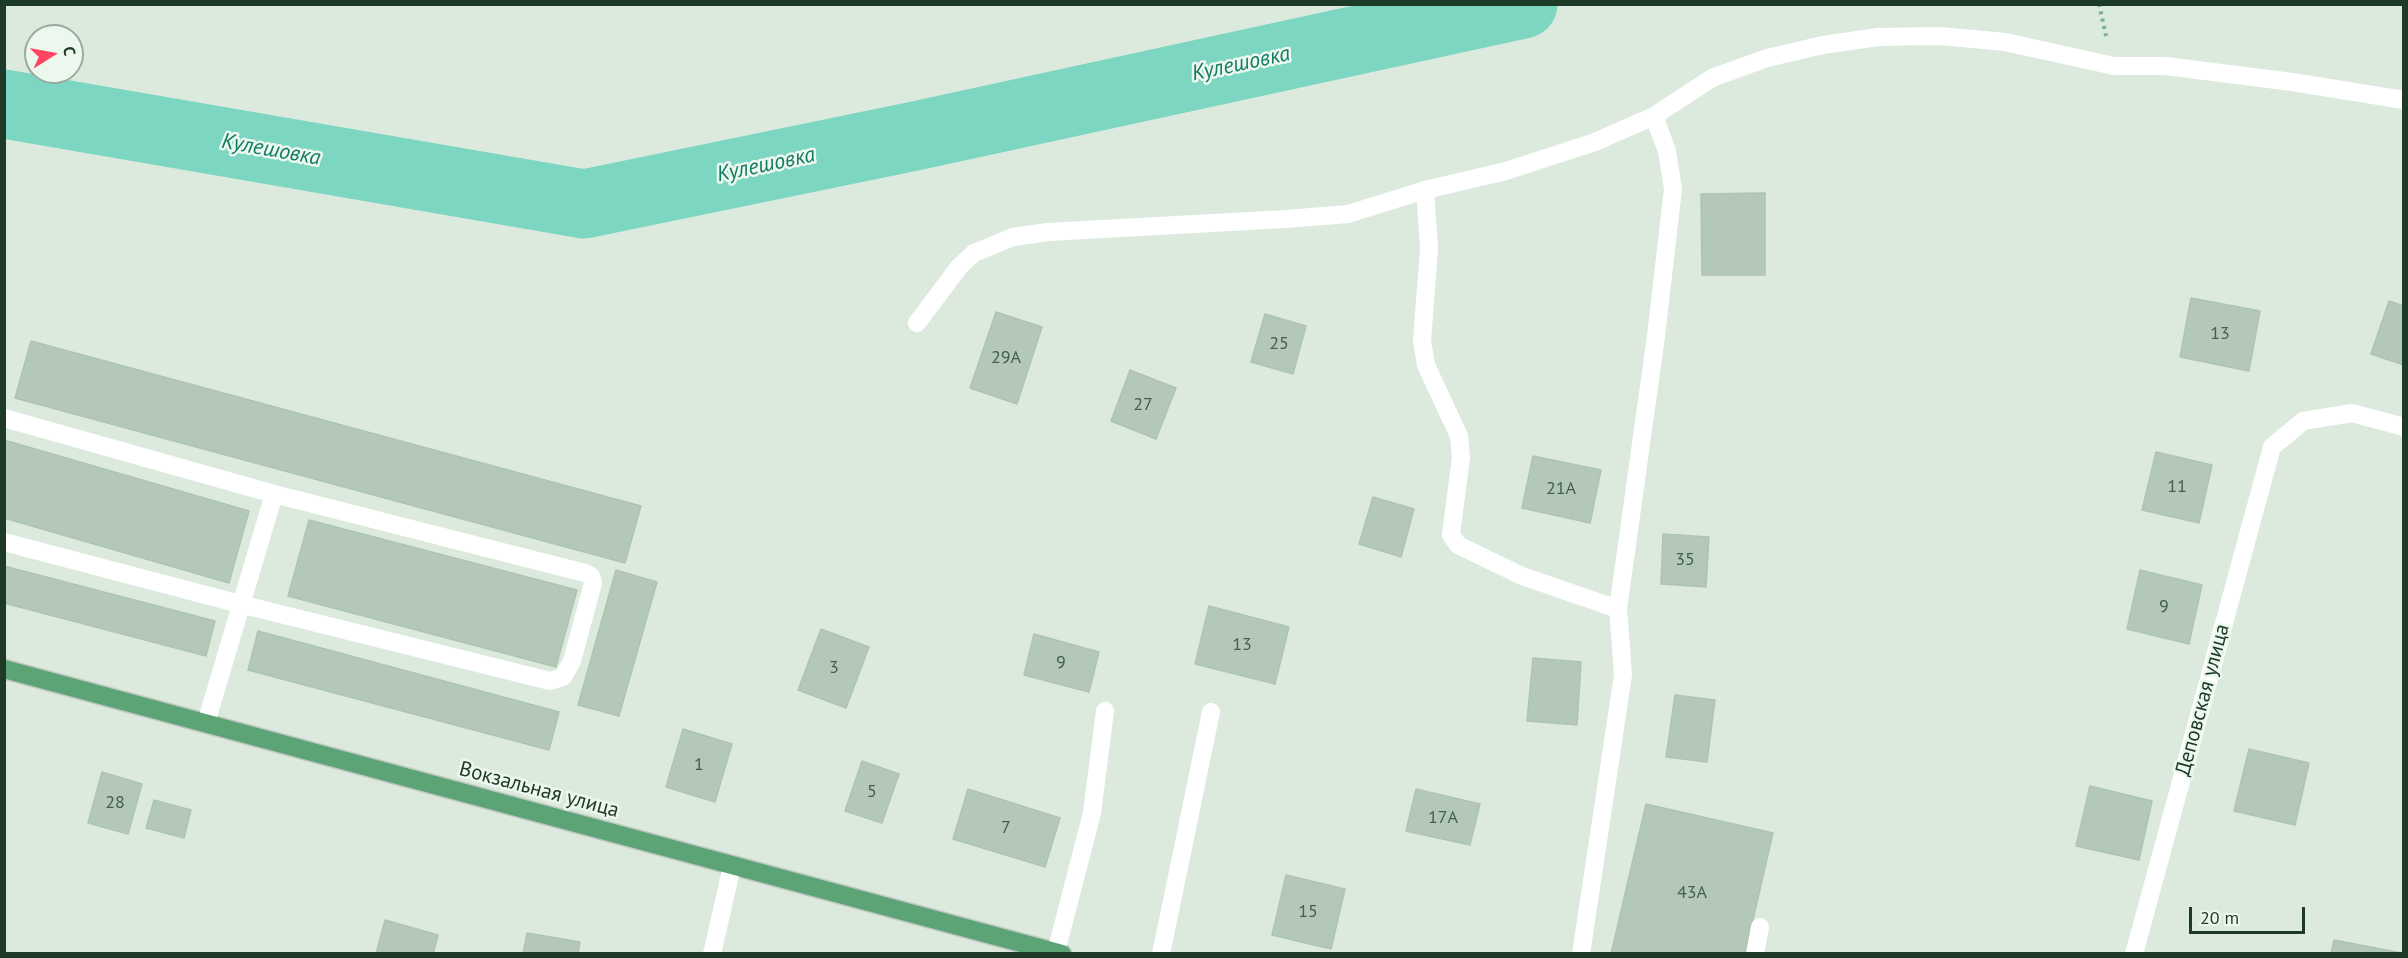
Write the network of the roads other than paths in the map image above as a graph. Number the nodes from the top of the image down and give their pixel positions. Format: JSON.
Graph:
{"nodes":[{"id":1,"x":2403,"y":100,"type":"edge"},
{"id":2,"x":1654,"y":116,"type":"junction"},
{"id":3,"x":1425,"y":190,"type":"junction"},
{"id":4,"x":917,"y":323,"type":"dead end"},
{"id":5,"x":4,"y":418,"type":"edge"},
{"id":6,"x":2403,"y":427,"type":"edge"},
{"id":7,"x":274,"y":494,"type":"junction"},
{"id":8,"x":4,"y":542,"type":"edge"},
{"id":9,"x":240,"y":604,"type":"junction"},
{"id":10,"x":1618,"y":609,"type":"junction"},
{"id":11,"x":4,"y":669,"type":"edge"},
{"id":12,"x":1105,"y":711,"type":"dead end"},
{"id":13,"x":1211,"y":712,"type":"dead end"},
{"id":14,"x":206,"y":723,"type":"junction"},
{"id":15,"x":732,"y":866,"type":"junction"},
{"id":16,"x":1760,"y":927,"type":"dead end"},
{"id":17,"x":1059,"y":953,"type":"edge"},
{"id":18,"x":712,"y":954,"type":"edge"},
{"id":19,"x":1161,"y":954,"type":"edge"},
{"id":20,"x":1581,"y":954,"type":"edge"},
{"id":21,"x":1755,"y":954,"type":"edge"},
{"id":22,"x":2134,"y":954,"type":"edge"}],
"edges":[{"from":1,"to":2,"type":"street"},
{"from":2,"to":3,"type":"street"},
{"from":2,"to":10,"type":"street"},
{"from":3,"to":4,"type":"street"},
{"from":3,"to":10,"type":"street"},
{"from":5,"to":7,"type":"street"},
{"from":6,"to":22,"type":"street","name":"Деповская улица"},
{"from":7,"to":9,"type":"street"},
{"from":7,"to":9,"type":"street"},
{"from":8,"to":9,"type":"street"},
{"from":9,"to":14,"type":"street"},
{"from":10,"to":20,"type":"street"},
{"from":11,"to":14,"type":"main road","name":"Вокзальная улица"},
{"from":12,"to":17,"type":"street"},
{"from":13,"to":19,"type":"street"},
{"from":14,"to":15,"type":"main road","name":"Вокзальная улица"},
{"from":15,"to":17,"type":"main road","name":"Вокзальная улица"},
{"from":15,"to":18,"type":"street"},
{"from":16,"to":21,"type":"street"}]}
